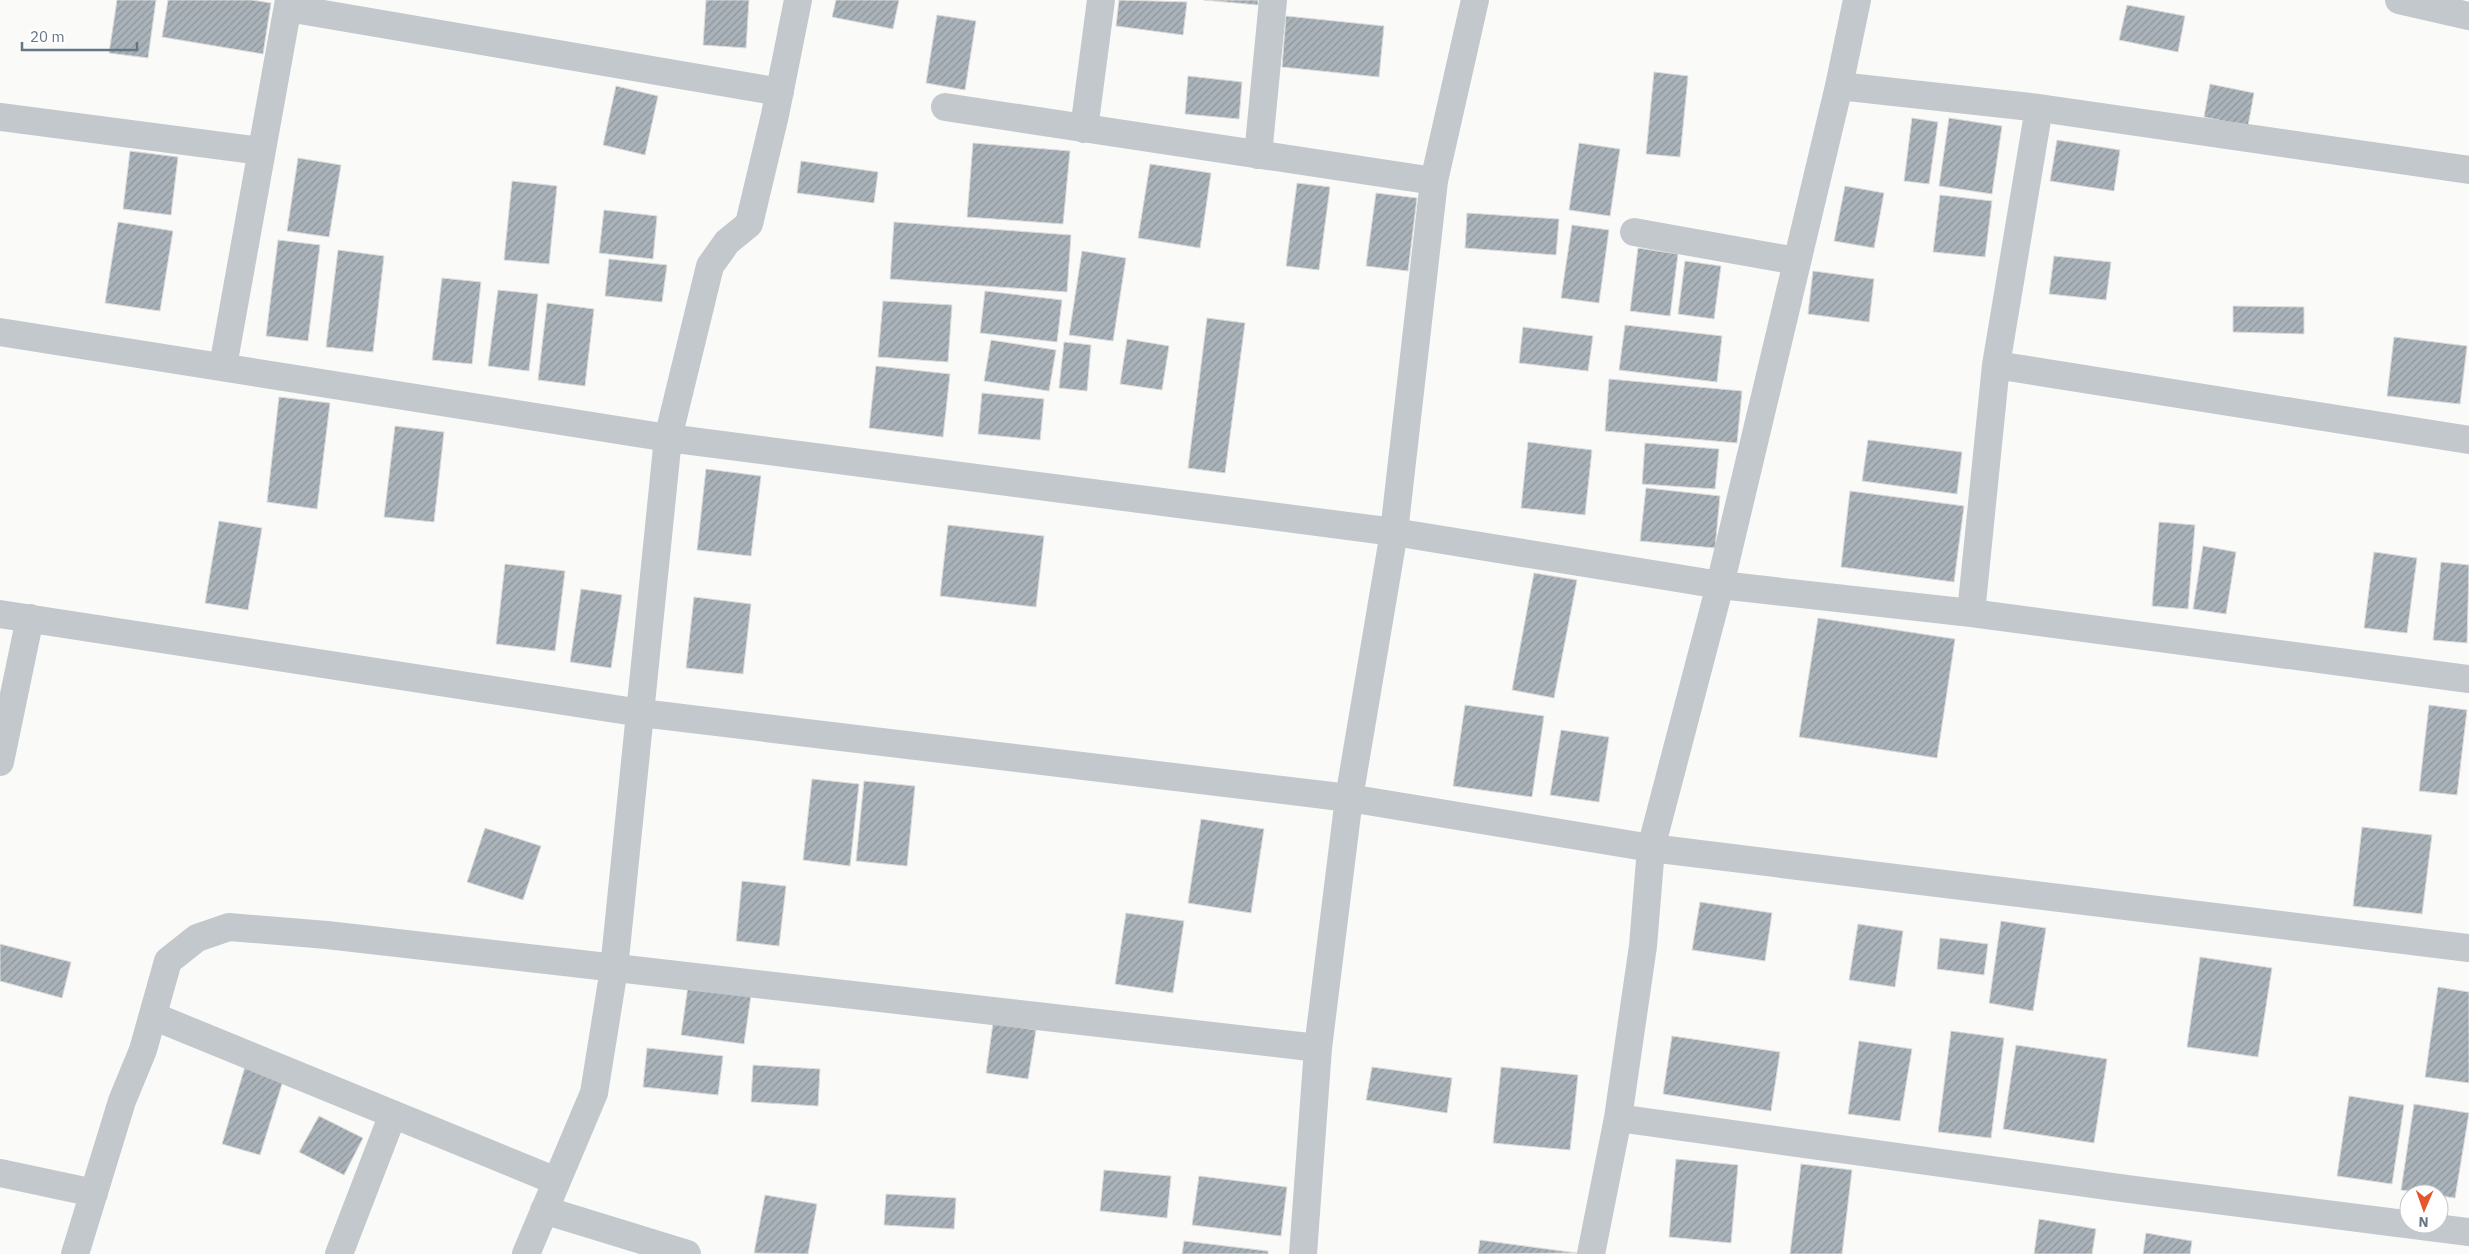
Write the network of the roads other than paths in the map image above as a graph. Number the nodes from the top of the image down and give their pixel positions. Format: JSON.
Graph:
{"nodes":[{"id":1,"x":798,"y":0,"type":"edge"},
{"id":2,"x":1101,"y":0,"type":"edge"},
{"id":3,"x":1273,"y":0,"type":"edge"},
{"id":4,"x":1475,"y":0,"type":"edge"},
{"id":5,"x":1857,"y":0,"type":"edge"},
{"id":6,"x":2399,"y":0,"type":"edge"},
{"id":7,"x":288,"y":4,"type":"edge"},
{"id":8,"x":2469,"y":16,"type":"edge"},
{"id":9,"x":1839,"y":86,"type":"junction"},
{"id":10,"x":780,"y":92,"type":"junction"},
{"id":11,"x":945,"y":107,"type":"dead end"},
{"id":12,"x":2039,"y":108,"type":"junction"},
{"id":13,"x":0,"y":116,"type":"edge"},
{"id":14,"x":1084,"y":129,"type":"junction"},
{"id":15,"x":262,"y":151,"type":"junction"},
{"id":16,"x":1258,"y":155,"type":"junction"},
{"id":17,"x":2469,"y":170,"type":"edge"},
{"id":18,"x":1434,"y":182,"type":"junction"},
{"id":19,"x":1634,"y":232,"type":"dead end"},
{"id":20,"x":1796,"y":261,"type":"junction"},
{"id":21,"x":0,"y":332,"type":"edge"},
{"id":22,"x":1996,"y":365,"type":"junction"},
{"id":23,"x":223,"y":366,"type":"junction"},
{"id":24,"x":668,"y":438,"type":"junction"},
{"id":25,"x":2469,"y":440,"type":"edge"},
{"id":26,"x":1394,"y":532,"type":"junction"},
{"id":27,"x":1720,"y":585,"type":"junction"},
{"id":28,"x":1971,"y":613,"type":"junction"},
{"id":29,"x":0,"y":614,"type":"edge"},
{"id":30,"x":30,"y":618,"type":"junction"},
{"id":31,"x":2469,"y":679,"type":"edge"},
{"id":32,"x":641,"y":713,"type":"junction"},
{"id":33,"x":0,"y":762,"type":"edge"},
{"id":34,"x":1349,"y":798,"type":"junction"},
{"id":35,"x":1651,"y":848,"type":"junction"},
{"id":36,"x":2469,"y":948,"type":"edge"},
{"id":37,"x":614,"y":969,"type":"junction"},
{"id":38,"x":153,"y":1016,"type":"junction"},
{"id":39,"x":1318,"y":1048,"type":"junction"},
{"id":40,"x":393,"y":1114,"type":"junction"},
{"id":41,"x":1618,"y":1118,"type":"junction"},
{"id":42,"x":0,"y":1172,"type":"edge"},
{"id":43,"x":556,"y":1181,"type":"junction"},
{"id":44,"x":94,"y":1193,"type":"junction"},
{"id":45,"x":544,"y":1210,"type":"junction"},
{"id":46,"x":2469,"y":1232,"type":"edge"},
{"id":47,"x":75,"y":1254,"type":"edge"},
{"id":48,"x":339,"y":1254,"type":"edge"},
{"id":49,"x":526,"y":1254,"type":"edge"},
{"id":50,"x":687,"y":1254,"type":"edge"},
{"id":51,"x":1303,"y":1254,"type":"edge"},
{"id":52,"x":1591,"y":1254,"type":"edge"}],
"edges":[{"from":1,"to":10,"type":"street"},
{"from":2,"to":14,"type":"street"},
{"from":3,"to":16,"type":"street"},
{"from":4,"to":18,"type":"street"},
{"from":5,"to":9,"type":"street"},
{"from":6,"to":8,"type":"street"},
{"from":7,"to":10,"type":"street"},
{"from":7,"to":15,"type":"street"},
{"from":9,"to":12,"type":"street"},
{"from":9,"to":20,"type":"street"},
{"from":10,"to":24,"type":"street"},
{"from":11,"to":14,"type":"street"},
{"from":12,"to":17,"type":"street"},
{"from":12,"to":22,"type":"street"},
{"from":13,"to":15,"type":"street"},
{"from":14,"to":16,"type":"street"},
{"from":15,"to":23,"type":"street"},
{"from":16,"to":18,"type":"street"},
{"from":18,"to":26,"type":"street"},
{"from":19,"to":20,"type":"street"},
{"from":20,"to":27,"type":"street"},
{"from":21,"to":23,"type":"street"},
{"from":22,"to":25,"type":"street"},
{"from":22,"to":28,"type":"street"},
{"from":23,"to":24,"type":"street"},
{"from":24,"to":26,"type":"street"},
{"from":24,"to":32,"type":"street"},
{"from":26,"to":27,"type":"street"},
{"from":26,"to":34,"type":"street"},
{"from":27,"to":28,"type":"street"},
{"from":27,"to":35,"type":"street"},
{"from":28,"to":31,"type":"street"},
{"from":29,"to":30,"type":"street"},
{"from":30,"to":32,"type":"street"},
{"from":30,"to":33,"type":"street"},
{"from":32,"to":34,"type":"street"},
{"from":32,"to":37,"type":"street"},
{"from":34,"to":35,"type":"street"},
{"from":34,"to":39,"type":"street"},
{"from":35,"to":36,"type":"street"},
{"from":35,"to":41,"type":"street"},
{"from":37,"to":38,"type":"street"},
{"from":37,"to":39,"type":"street"},
{"from":37,"to":43,"type":"street"},
{"from":38,"to":40,"type":"street"},
{"from":38,"to":44,"type":"street"},
{"from":39,"to":51,"type":"street"},
{"from":40,"to":43,"type":"street"},
{"from":40,"to":48,"type":"street"},
{"from":41,"to":46,"type":"street"},
{"from":41,"to":52,"type":"street"},
{"from":42,"to":44,"type":"street"},
{"from":43,"to":45,"type":"street"},
{"from":44,"to":47,"type":"street"},
{"from":45,"to":49,"type":"street"},
{"from":45,"to":50,"type":"street"}]}
